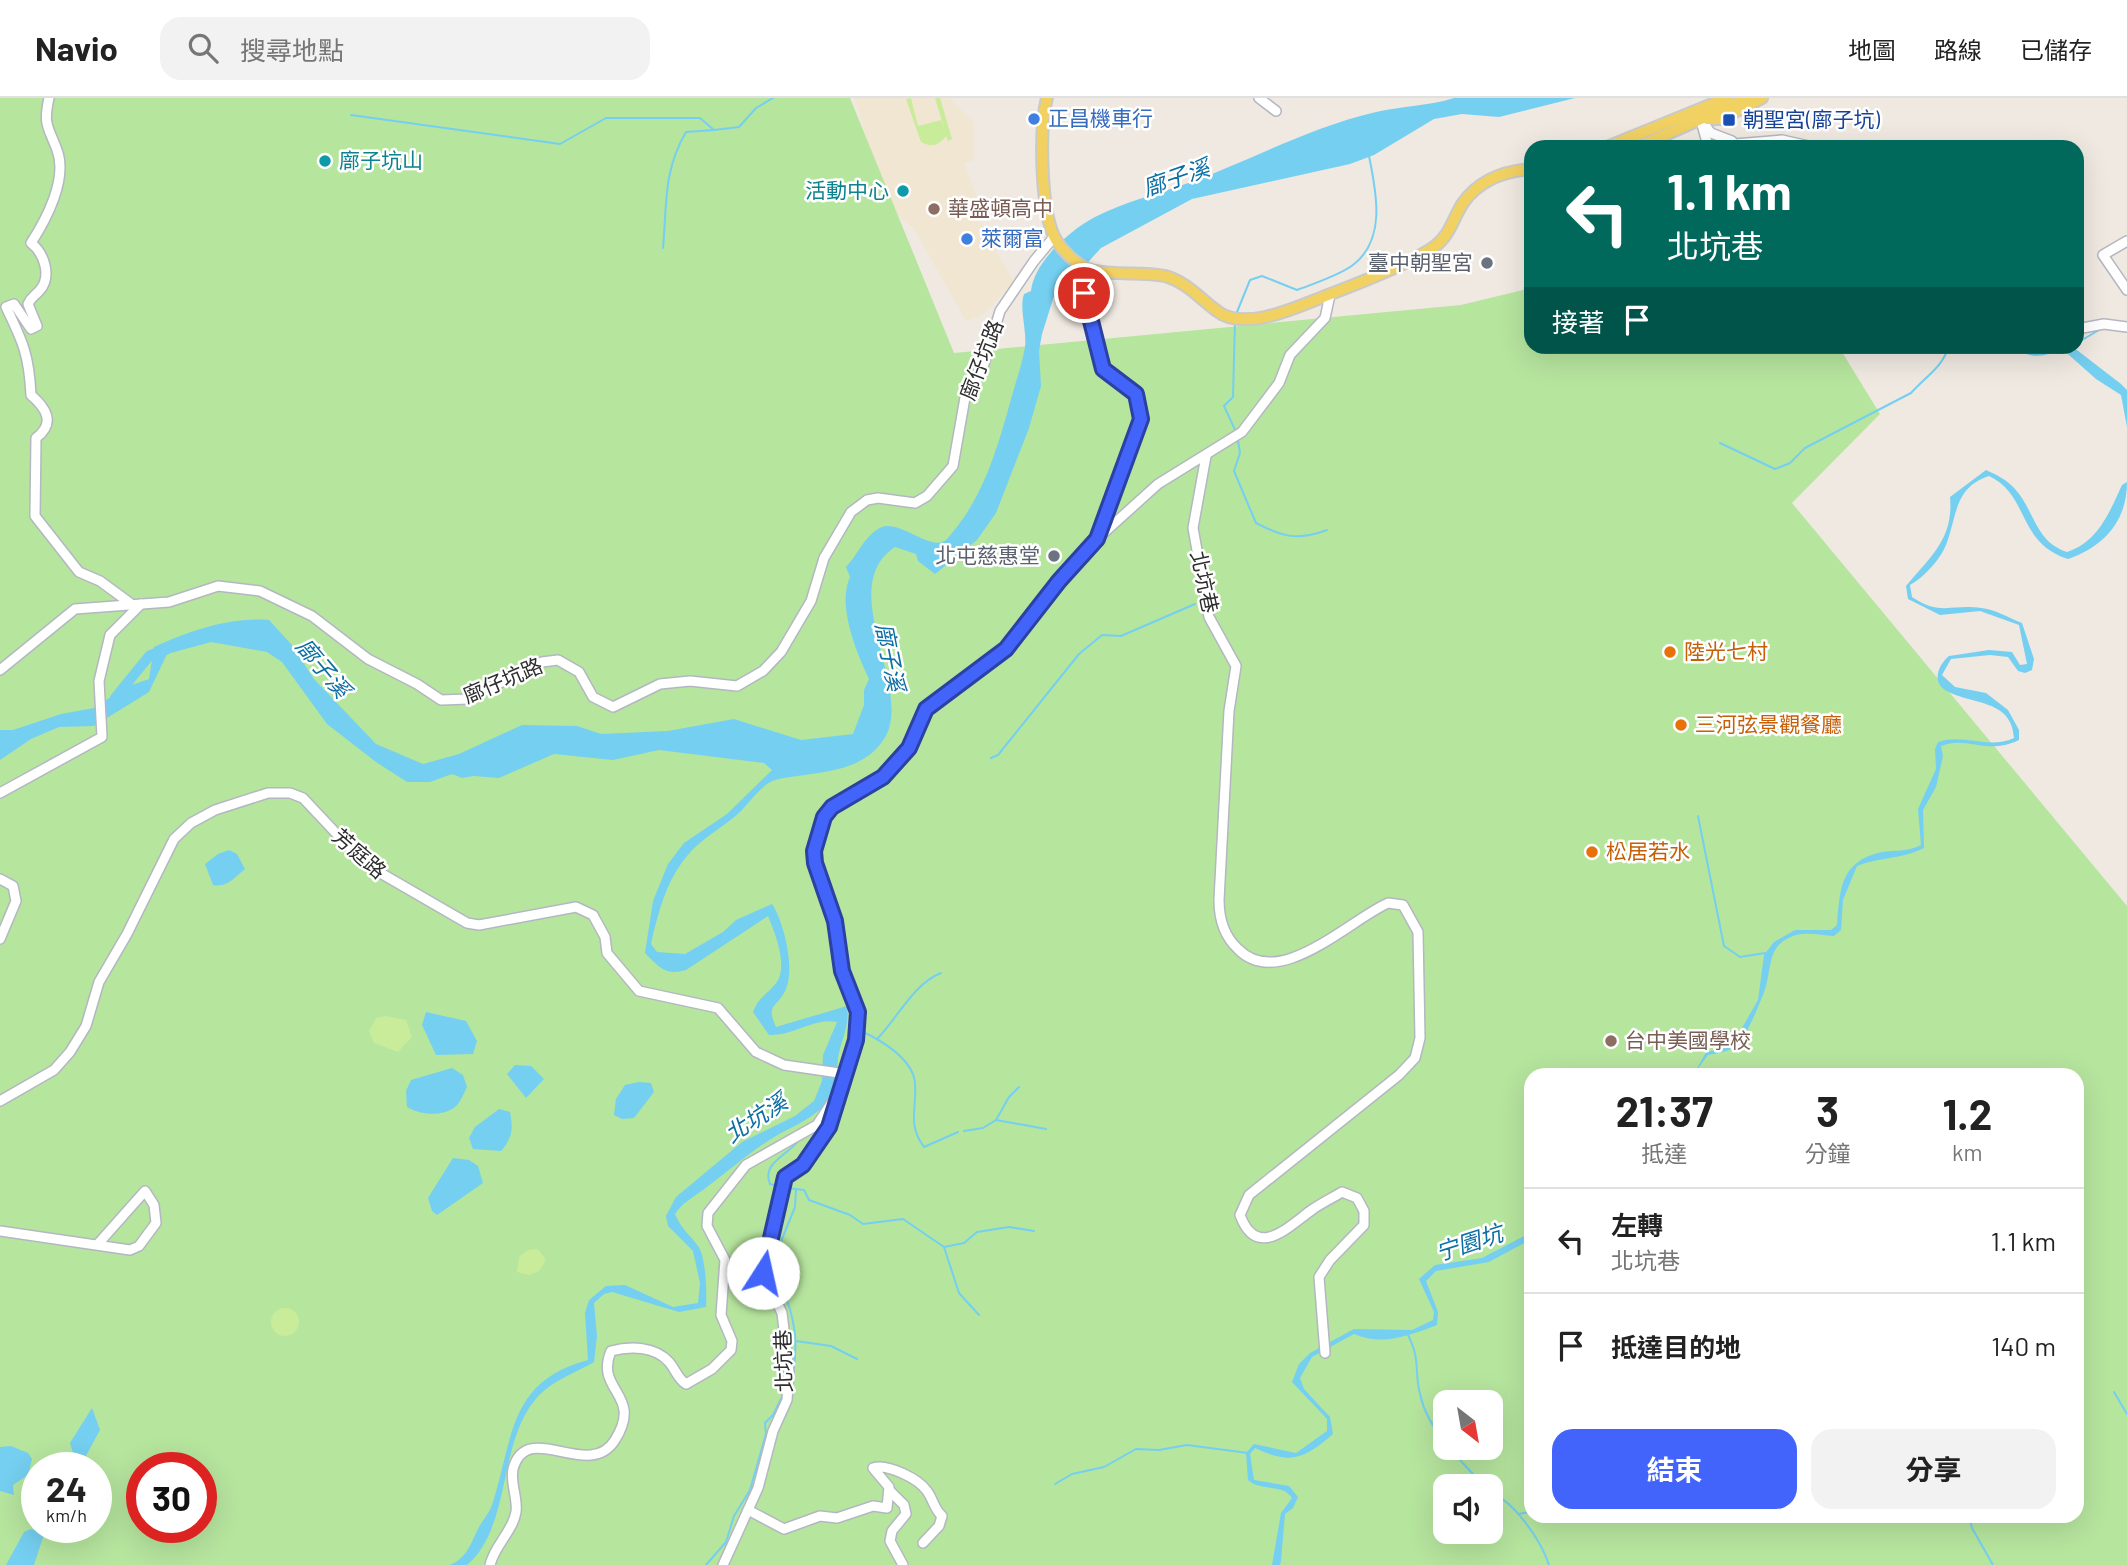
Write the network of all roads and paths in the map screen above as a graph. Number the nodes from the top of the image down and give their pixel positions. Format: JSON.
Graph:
{"nodes":[{"id":1,"x":49,"y":98,"type":"edge"},
{"id":2,"x":1047,"y":98,"type":"edge"},
{"id":3,"x":1259,"y":98,"type":"edge"},
{"id":4,"x":1711,"y":98,"type":"edge"},
{"id":5,"x":1727,"y":98,"type":"edge"},
{"id":6,"x":1748,"y":98,"type":"edge"},
{"id":7,"x":1762,"y":98,"type":"edge"},
{"id":8,"x":1276,"y":111,"type":"dead end"},
{"id":9,"x":1698,"y":114,"type":"junction"},
{"id":10,"x":1626,"y":140,"type":"edge"},
{"id":11,"x":1652,"y":140,"type":"edge"},
{"id":12,"x":1706,"y":140,"type":"edge"},
{"id":13,"x":1730,"y":140,"type":"edge"},
{"id":14,"x":1524,"y":169,"type":"edge"},
{"id":15,"x":1055,"y":239,"type":"junction"},
{"id":16,"x":2127,"y":241,"type":"edge"},
{"id":17,"x":1089,"y":269,"type":"junction"},
{"id":18,"x":2127,"y":290,"type":"edge"},
{"id":19,"x":1330,"y":295,"type":"junction"},
{"id":20,"x":2127,"y":327,"type":"edge"},
{"id":21,"x":2084,"y":328,"type":"edge"},
{"id":22,"x":1206,"y":456,"type":"junction"},
{"id":23,"x":1097,"y":539,"type":"junction"},
{"id":24,"x":130,"y":603,"type":"junction"},
{"id":25,"x":141,"y":604,"type":"junction"},
{"id":26,"x":0,"y":670,"type":"edge"},
{"id":27,"x":0,"y":793,"type":"edge"},
{"id":28,"x":0,"y":879,"type":"edge"},
{"id":29,"x":0,"y":939,"type":"edge"},
{"id":30,"x":846,"y":1074,"type":"junction"},
{"id":31,"x":842,"y":1090,"type":"junction"},
{"id":32,"x":5,"y":1094,"type":"edge"},
{"id":33,"x":0,"y":1101,"type":"edge"},
{"id":34,"x":0,"y":1231,"type":"edge"},
{"id":35,"x":97,"y":1245,"type":"junction"},
{"id":36,"x":1325,"y":1353,"type":"dead end"},
{"id":37,"x":889,"y":1490,"type":"junction"},
{"id":38,"x":748,"y":1510,"type":"junction"},
{"id":39,"x":923,"y":1544,"type":"dead end"},
{"id":40,"x":490,"y":1565,"type":"edge"},
{"id":41,"x":723,"y":1565,"type":"edge"},
{"id":42,"x":903,"y":1565,"type":"edge"}],
"edges":[{"from":1,"to":24,"type":"street"},
{"from":2,"to":15,"type":"main road"},
{"from":3,"to":8,"type":"street"},
{"from":4,"to":9,"type":"main road"},
{"from":5,"to":9,"type":"main road"},
{"from":6,"to":9,"type":"main road"},
{"from":7,"to":9,"type":"main road"},
{"from":9,"to":10,"type":"main road"},
{"from":9,"to":11,"type":"main road"},
{"from":9,"to":12,"type":"street"},
{"from":9,"to":13,"type":"street"},
{"from":14,"to":19,"type":"main road"},
{"from":15,"to":17,"type":"main road"},
{"from":15,"to":25,"type":"street","name":"廍仔坑路"},
{"from":16,"to":18,"type":"street"},
{"from":17,"to":19,"type":"main road"},
{"from":17,"to":23,"type":"street","name":"北坑巷"},
{"from":19,"to":22,"type":"street","name":"北坑巷"},
{"from":20,"to":21,"type":"street"},
{"from":22,"to":23,"type":"street","name":"北坑巷"},
{"from":22,"to":36,"type":"street","name":"北坑巷"},
{"from":23,"to":30,"type":"street","name":"北坑巷"},
{"from":24,"to":25,"type":"street","name":"廍仔坑路"},
{"from":24,"to":26,"type":"street","name":"廍仔坑路"},
{"from":25,"to":27,"type":"street"},
{"from":28,"to":29,"type":"street"},
{"from":30,"to":31,"type":"street","name":"北坑巷"},
{"from":30,"to":32,"type":"street","name":"芳庭路"},
{"from":31,"to":38,"type":"street","name":"北坑巷"},
{"from":31,"to":40,"type":"street","name":"北坑巷"},
{"from":32,"to":33,"type":"street","name":"芳庭路"},
{"from":34,"to":35,"type":"street"},
{"from":35,"to":35,"type":"street"},
{"from":37,"to":38,"type":"street"},
{"from":37,"to":39,"type":"street"},
{"from":37,"to":42,"type":"street"},
{"from":38,"to":41,"type":"street","name":"北坑巷"}]}
